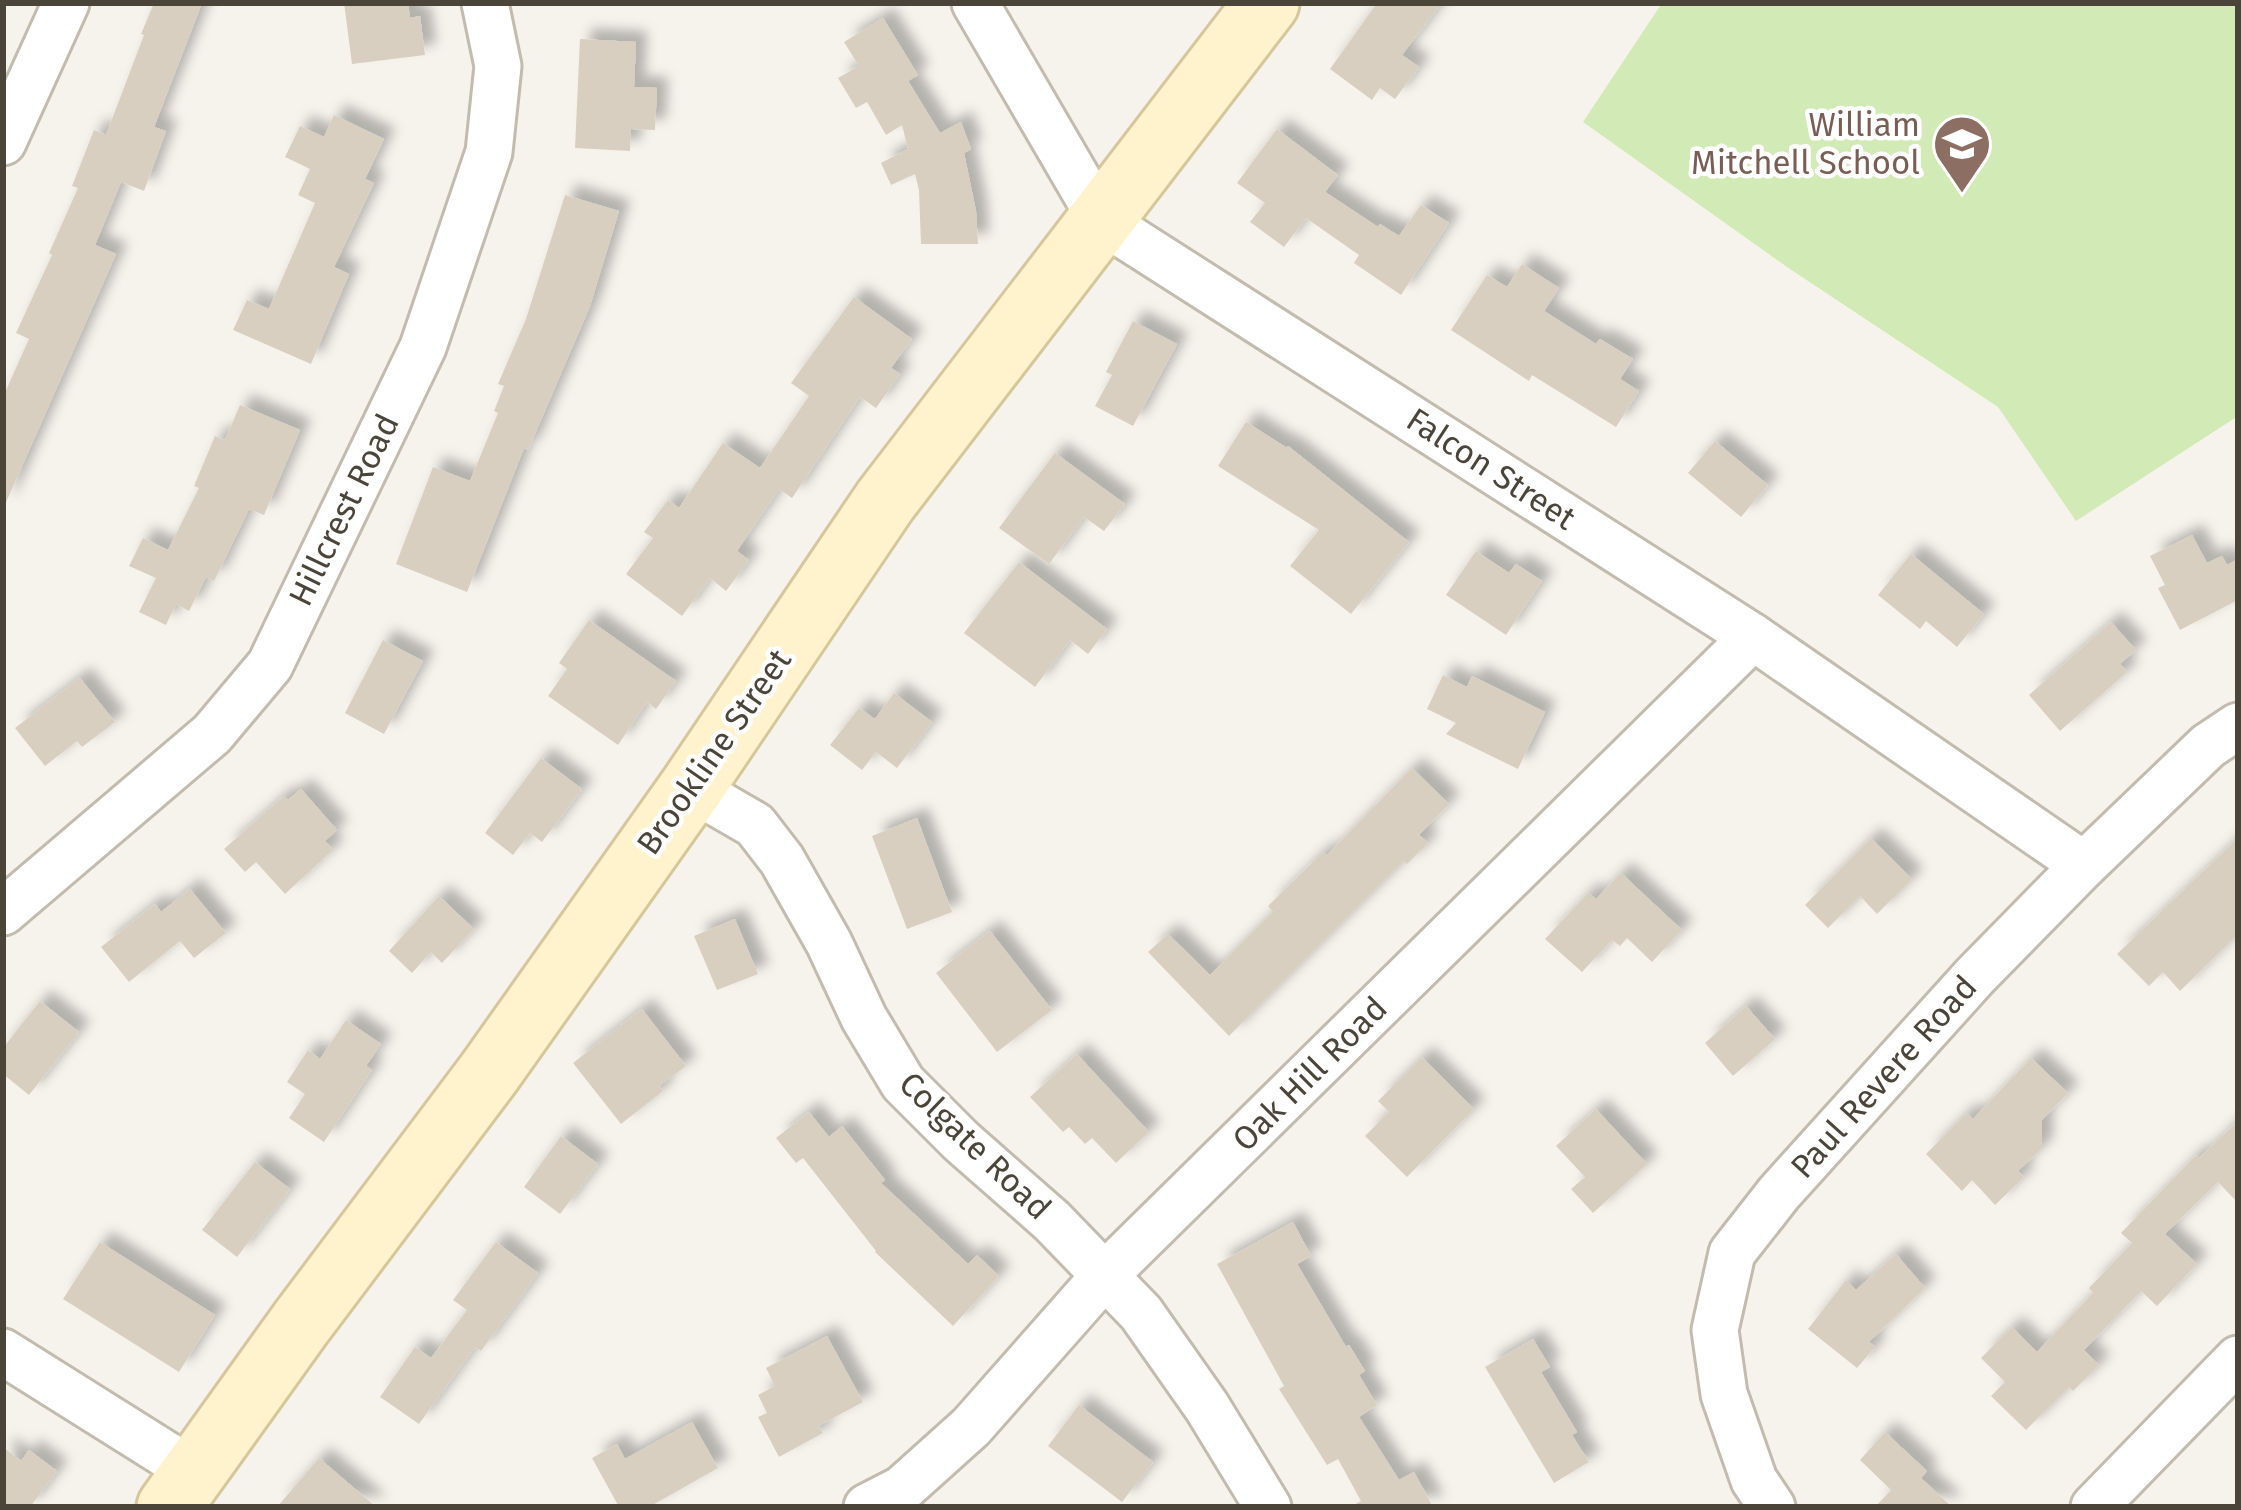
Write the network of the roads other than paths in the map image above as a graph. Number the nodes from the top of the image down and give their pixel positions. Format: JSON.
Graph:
{"nodes":[{"id":1,"x":66,"y":3,"type":"edge"},
{"id":2,"x":485,"y":3,"type":"edge"},
{"id":3,"x":974,"y":3,"type":"edge"},
{"id":4,"x":1267,"y":3,"type":"edge"},
{"id":5,"x":21,"y":51,"type":"edge"},
{"id":6,"x":3,"y":142,"type":"edge"},
{"id":7,"x":1102,"y":221,"type":"junction"},
{"id":8,"x":1753,"y":637,"type":"junction"},
{"id":9,"x":2238,"y":726,"type":"edge"},
{"id":10,"x":691,"y":788,"type":"junction"},
{"id":11,"x":2084,"y":865,"type":"junction"},
{"id":12,"x":3,"y":912,"type":"edge"},
{"id":13,"x":1106,"y":1274,"type":"junction"},
{"id":14,"x":3,"y":1352,"type":"edge"},
{"id":15,"x":2229,"y":1384,"type":"edge"},
{"id":16,"x":182,"y":1489,"type":"edge"},
{"id":17,"x":867,"y":1507,"type":"edge"},
{"id":18,"x":1268,"y":1507,"type":"edge"},
{"id":19,"x":1772,"y":1507,"type":"edge"},
{"id":20,"x":2094,"y":1507,"type":"edge"}],
"edges":[{"from":1,"to":5,"type":"street"},
{"from":2,"to":12,"type":"street","name":"Hillcrest Road"},
{"from":3,"to":7,"type":"street","name":"Falcon Street"},
{"from":4,"to":7,"type":"street","name":"Brookline Street"},
{"from":5,"to":6,"type":"street"},
{"from":7,"to":8,"type":"street","name":"Falcon Street"},
{"from":7,"to":10,"type":"street","name":"Brookline Street"},
{"from":8,"to":11,"type":"street","name":"Falcon Street"},
{"from":8,"to":13,"type":"street","name":"Oak Hill Road"},
{"from":9,"to":11,"type":"street","name":"Paul Revere Road"},
{"from":10,"to":13,"type":"street","name":"Colgate Road"},
{"from":10,"to":16,"type":"street","name":"Brookline Street"},
{"from":11,"to":19,"type":"street","name":"Paul Revere Road"},
{"from":13,"to":17,"type":"street","name":"Oak Hill Road"},
{"from":13,"to":18,"type":"street","name":"Colgate Road"},
{"from":14,"to":16,"type":"street"},
{"from":15,"to":20,"type":"street"}]}
